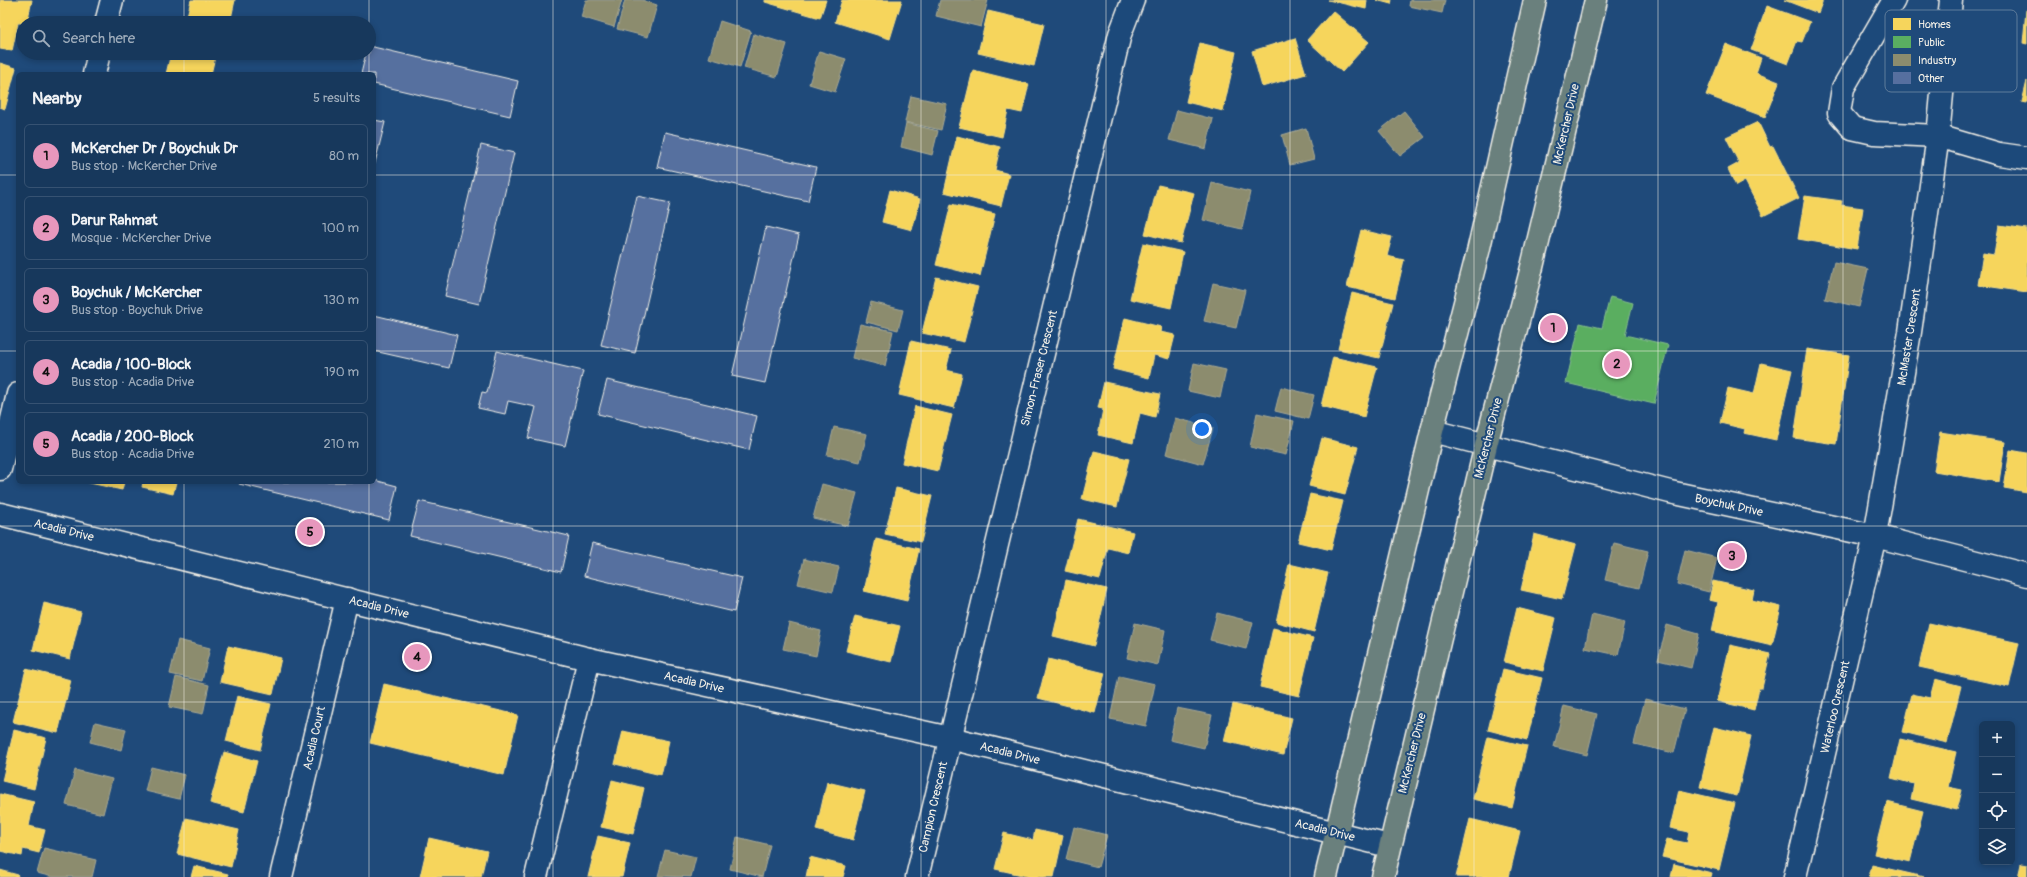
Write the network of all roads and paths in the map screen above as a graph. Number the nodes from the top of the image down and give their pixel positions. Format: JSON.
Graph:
{"nodes":[{"id":1,"x":112,"y":0,"type":"edge"},
{"id":2,"x":1132,"y":0,"type":"edge"},
{"id":3,"x":1536,"y":0,"type":"edge"},
{"id":4,"x":1596,"y":0,"type":"edge"},
{"id":5,"x":1894,"y":0,"type":"edge"},
{"id":6,"x":1951,"y":0,"type":"edge"},
{"id":7,"x":1888,"y":10,"type":"edge"},
{"id":8,"x":1950,"y":10,"type":"edge"},
{"id":9,"x":108,"y":16,"type":"edge"},
{"id":10,"x":1885,"y":16,"type":"edge"},
{"id":11,"x":97,"y":60,"type":"edge"},
{"id":12,"x":94,"y":72,"type":"edge"},
{"id":13,"x":1942,"y":92,"type":"edge"},
{"id":14,"x":1938,"y":136,"type":"junction"},
{"id":15,"x":2027,"y":158,"type":"edge"},
{"id":16,"x":16,"y":402,"type":"edge"},
{"id":17,"x":1432,"y":432,"type":"junction"},
{"id":18,"x":1486,"y":445,"type":"junction"},
{"id":19,"x":0,"y":469,"type":"edge"},
{"id":20,"x":0,"y":514,"type":"edge"},
{"id":21,"x":1875,"y":536,"type":"junction"},
{"id":22,"x":2027,"y":574,"type":"edge"},
{"id":23,"x":347,"y":599,"type":"junction"},
{"id":24,"x":589,"y":659,"type":"junction"},
{"id":25,"x":950,"y":738,"type":"junction"},
{"id":26,"x":1335,"y":833,"type":"junction"},
{"id":27,"x":1389,"y":846,"type":"junction"},
{"id":28,"x":281,"y":877,"type":"edge"},
{"id":29,"x":536,"y":877,"type":"edge"},
{"id":30,"x":917,"y":877,"type":"edge"},
{"id":31,"x":1326,"y":877,"type":"edge"},
{"id":32,"x":1383,"y":877,"type":"edge"},
{"id":33,"x":1795,"y":877,"type":"edge"}],
"edges":[{"from":1,"to":9,"type":"street"},
{"from":2,"to":25,"type":"street","name":"Simon-Fraser Crescent"},
{"from":3,"to":17,"type":"main road"},
{"from":4,"to":18,"type":"main road","name":"McKercher Drive"},
{"from":5,"to":7,"type":"street"},
{"from":6,"to":8,"type":"street","name":"McMaster Crescent"},
{"from":10,"to":14,"type":"street"},
{"from":11,"to":12,"type":"street"},
{"from":13,"to":14,"type":"street","name":"McMaster Crescent"},
{"from":14,"to":15,"type":"street"},
{"from":14,"to":21,"type":"street","name":"McMaster Crescent"},
{"from":16,"to":19,"type":"street"},
{"from":17,"to":18,"type":"street","name":"Boychuk Drive"},
{"from":17,"to":26,"type":"main road"},
{"from":18,"to":21,"type":"street","name":"Boychuk Drive"},
{"from":18,"to":27,"type":"main road","name":"McKercher Drive"},
{"from":20,"to":23,"type":"street","name":"Acadia Drive"},
{"from":21,"to":22,"type":"street","name":"Boychuk Drive"},
{"from":21,"to":33,"type":"street","name":"Waterloo Crescent"},
{"from":23,"to":24,"type":"street","name":"Acadia Drive"},
{"from":23,"to":28,"type":"street","name":"Acadia Court"},
{"from":24,"to":25,"type":"street","name":"Acadia Drive"},
{"from":24,"to":29,"type":"street"},
{"from":25,"to":26,"type":"street","name":"Acadia Drive"},
{"from":25,"to":30,"type":"street","name":"Campion Crescent"},
{"from":26,"to":27,"type":"street","name":"Acadia Drive"},
{"from":26,"to":31,"type":"main road"},
{"from":27,"to":32,"type":"main road","name":"McKercher Drive"}]}
